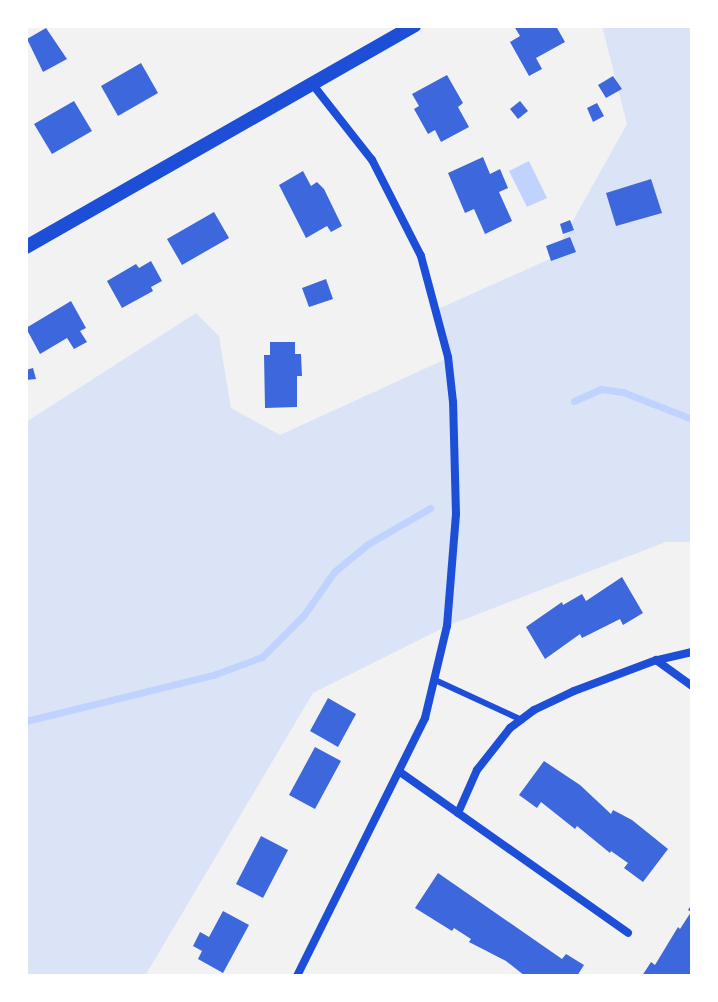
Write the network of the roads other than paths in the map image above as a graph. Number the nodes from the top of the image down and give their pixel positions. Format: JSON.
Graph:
{"nodes":[{"id":1,"x":414,"y":26,"type":"edge"},
{"id":2,"x":313,"y":85,"type":"junction"},
{"id":3,"x":26,"y":247,"type":"edge"},
{"id":4,"x":692,"y":652,"type":"edge"},
{"id":5,"x":656,"y":660,"type":"junction"},
{"id":6,"x":435,"y":680,"type":"junction"},
{"id":7,"x":692,"y":686,"type":"edge"},
{"id":8,"x":522,"y":720,"type":"junction"},
{"id":9,"x":400,"y":772,"type":"junction"},
{"id":10,"x":458,"y":813,"type":"junction"},
{"id":11,"x":628,"y":933,"type":"dead end"},
{"id":12,"x":297,"y":976,"type":"edge"}],
"edges":[{"from":1,"to":2,"type":"street"},
{"from":2,"to":3,"type":"street"},
{"from":2,"to":6,"type":"street"},
{"from":4,"to":5,"type":"street"},
{"from":5,"to":7,"type":"street"},
{"from":5,"to":8,"type":"street"},
{"from":6,"to":8,"type":"lane"},
{"from":6,"to":9,"type":"street"},
{"from":8,"to":10,"type":"street"},
{"from":9,"to":10,"type":"street"},
{"from":9,"to":12,"type":"street"},
{"from":10,"to":11,"type":"street"}]}
